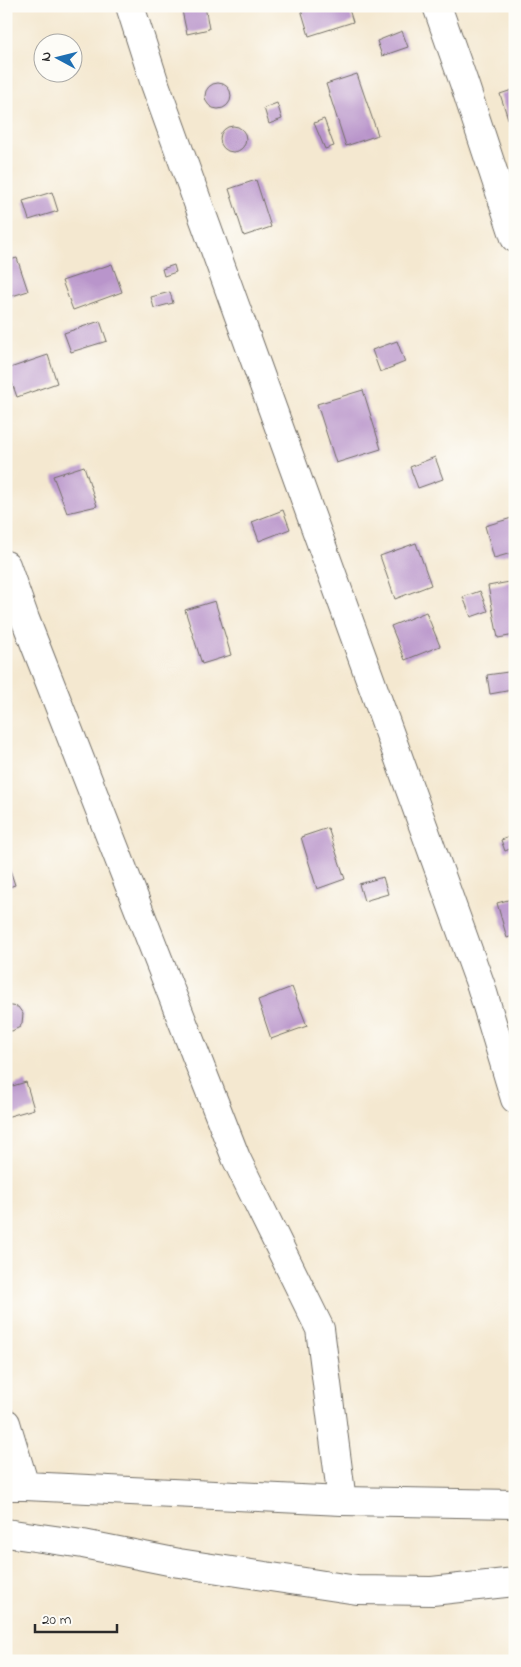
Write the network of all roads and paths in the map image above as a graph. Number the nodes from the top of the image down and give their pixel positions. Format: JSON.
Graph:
{"nodes":[{"id":1,"x":130,"y":6,"type":"edge"},
{"id":2,"x":437,"y":6,"type":"edge"},
{"id":3,"x":515,"y":238,"type":"edge"},
{"id":4,"x":6,"y":565,"type":"edge"},
{"id":5,"x":515,"y":1099,"type":"edge"},
{"id":6,"x":6,"y":1423,"type":"edge"},
{"id":7,"x":16,"y":1486,"type":"edge"},
{"id":8,"x":342,"y":1501,"type":"junction"},
{"id":9,"x":515,"y":1504,"type":"edge"},
{"id":10,"x":6,"y":1533,"type":"edge"},
{"id":11,"x":515,"y":1582,"type":"edge"}],
"edges":[{"from":1,"to":5,"type":"street"},
{"from":2,"to":3,"type":"street"},
{"from":4,"to":8,"type":"street"},
{"from":6,"to":7,"type":"street"},
{"from":7,"to":8,"type":"street"},
{"from":8,"to":9,"type":"street"},
{"from":10,"to":11,"type":"street"}]}
